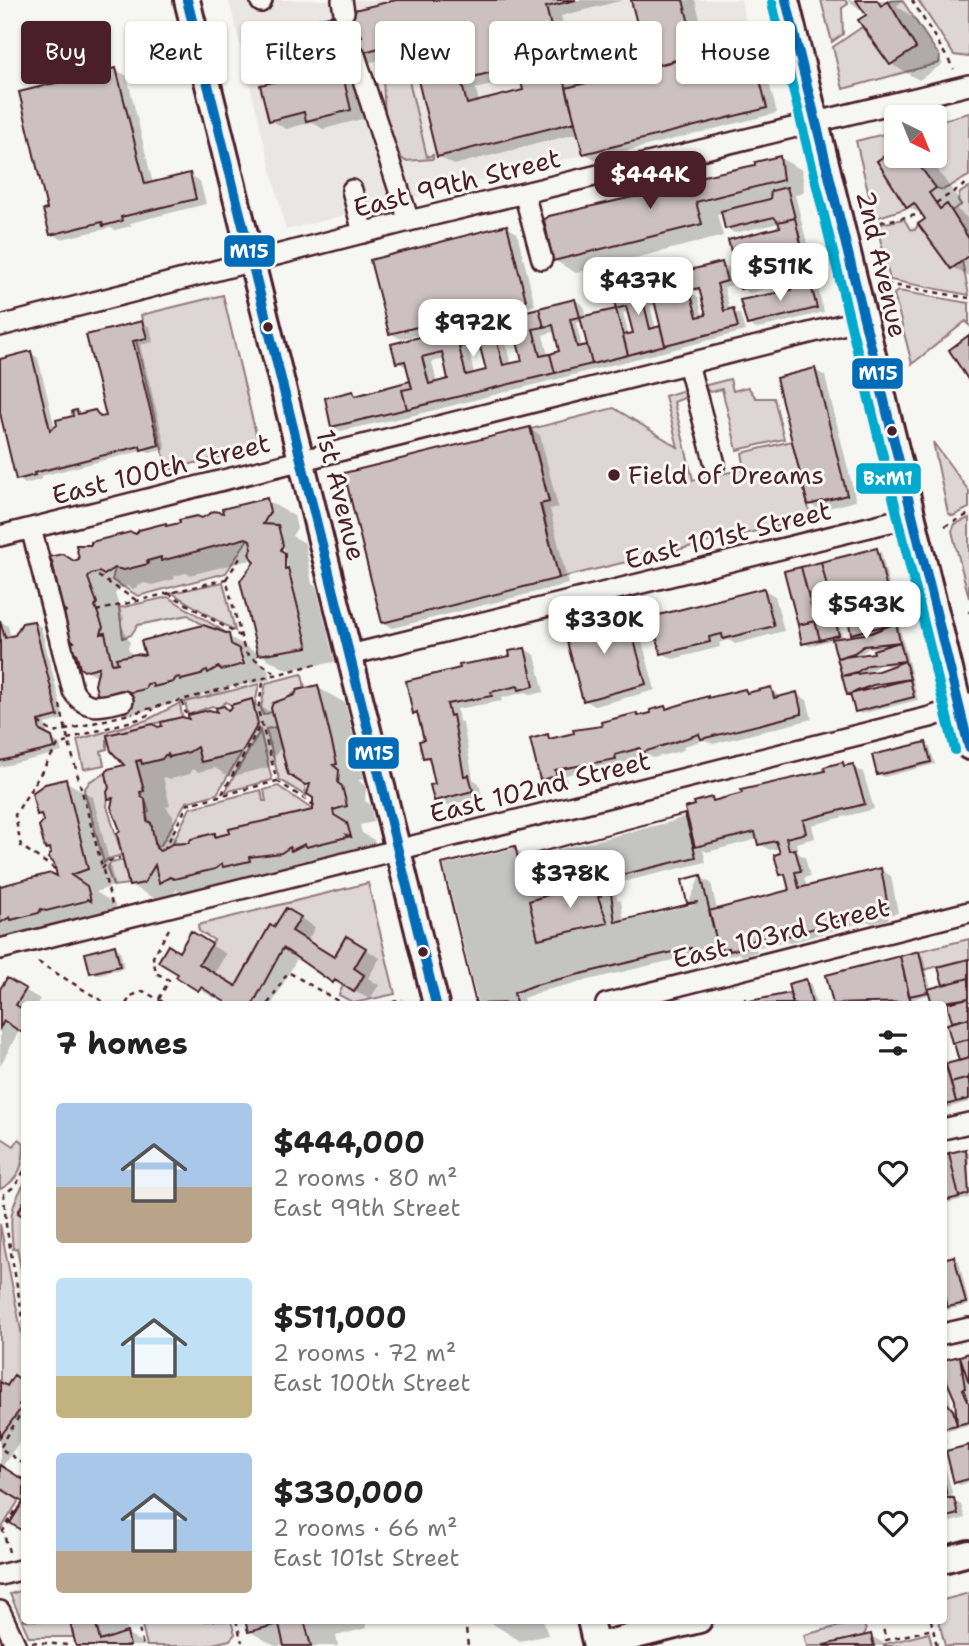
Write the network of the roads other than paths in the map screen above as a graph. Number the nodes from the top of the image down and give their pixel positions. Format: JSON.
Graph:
{"nodes":[{"id":1,"x":187,"y":0,"type":"edge"},
{"id":2,"x":786,"y":0,"type":"edge"},
{"id":3,"x":361,"y":73,"type":"tunnel mouth"},
{"id":4,"x":969,"y":85,"type":"edge"},
{"id":5,"x":816,"y":122,"type":"junction"},
{"id":6,"x":352,"y":190,"type":"dead end"},
{"id":7,"x":524,"y":193,"type":"junction"},
{"id":8,"x":409,"y":221,"type":"junction"},
{"id":9,"x":363,"y":233,"type":"junction"},
{"id":10,"x":542,"y":259,"type":"dead end"},
{"id":11,"x":252,"y":262,"type":"junction"},
{"id":12,"x":864,"y":320,"type":"junction"},
{"id":13,"x":0,"y":326,"type":"edge"},
{"id":14,"x":688,"y":364,"type":"junction"},
{"id":15,"x":301,"y":462,"type":"junction"},
{"id":16,"x":715,"y":464,"type":"dead end"},
{"id":17,"x":914,"y":516,"type":"junction"},
{"id":18,"x":31,"y":528,"type":"junction"},
{"id":19,"x":0,"y":536,"type":"edge"},
{"id":20,"x":350,"y":655,"type":"junction"},
{"id":21,"x":964,"y":705,"type":"edge"},
{"id":22,"x":128,"y":707,"type":"road end"},
{"id":23,"x":969,"y":747,"type":"edge"},
{"id":24,"x":397,"y":849,"type":"junction"},
{"id":25,"x":969,"y":912,"type":"edge"},
{"id":26,"x":0,"y":949,"type":"edge"},
{"id":27,"x":435,"y":1001,"type":"edge"},
{"id":28,"x":618,"y":1001,"type":"edge"},
{"id":29,"x":969,"y":1123,"type":"edge"},
{"id":30,"x":947,"y":1128,"type":"edge"},
{"id":31,"x":969,"y":1328,"type":"edge"},
{"id":32,"x":947,"y":1333,"type":"edge"},
{"id":33,"x":969,"y":1553,"type":"edge"},
{"id":34,"x":947,"y":1559,"type":"edge"},
{"id":35,"x":21,"y":1570,"type":"edge"},
{"id":36,"x":0,"y":1575,"type":"edge"},
{"id":37,"x":0,"y":1611,"type":"edge"},
{"id":38,"x":591,"y":1624,"type":"edge"},
{"id":39,"x":683,"y":1624,"type":"edge"},
{"id":40,"x":22,"y":1644,"type":"edge"},
{"id":41,"x":596,"y":1646,"type":"edge"}],
"edges":[{"from":1,"to":11,"type":"main road","name":"1st Avenue"},
{"from":2,"to":5,"type":"main road","name":"2nd Avenue"},
{"from":3,"to":8,"type":"street"},
{"from":4,"to":5,"type":"street","name":"East 99th Street"},
{"from":5,"to":7,"type":"street","name":"East 99th Street"},
{"from":5,"to":12,"type":"main road","name":"2nd Avenue"},
{"from":6,"to":9,"type":"street"},
{"from":7,"to":8,"type":"street","name":"East 99th Street"},
{"from":7,"to":10,"type":"street"},
{"from":8,"to":9,"type":"street","name":"East 99th Street"},
{"from":9,"to":11,"type":"street","name":"East 99th Street"},
{"from":11,"to":13,"type":"street","name":"East 99th Street"},
{"from":11,"to":15,"type":"main road","name":"1st Avenue"},
{"from":12,"to":14,"type":"street","name":"East 100th Street"},
{"from":12,"to":17,"type":"main road","name":"2nd Avenue"},
{"from":14,"to":15,"type":"street","name":"East 100th Street"},
{"from":14,"to":16,"type":"street"},
{"from":15,"to":18,"type":"street","name":"East 100th Street"},
{"from":15,"to":20,"type":"main road","name":"1st Avenue"},
{"from":17,"to":20,"type":"street","name":"East 101st Street"},
{"from":17,"to":21,"type":"main road","name":"2nd Avenue"},
{"from":18,"to":19,"type":"street","name":"East 100th Street"},
{"from":18,"to":22,"type":"street"},
{"from":20,"to":24,"type":"main road","name":"1st Avenue"},
{"from":21,"to":23,"type":"main road","name":"2nd Avenue"},
{"from":21,"to":24,"type":"street","name":"East 102nd Street"},
{"from":24,"to":26,"type":"street","name":"East 102nd Street"},
{"from":24,"to":27,"type":"main road","name":"1st Avenue"},
{"from":25,"to":28,"type":"street","name":"East 103rd Street"},
{"from":29,"to":30,"type":"street"},
{"from":31,"to":32,"type":"street"},
{"from":33,"to":34,"type":"main road"},
{"from":35,"to":36,"type":"street"},
{"from":37,"to":40,"type":"street"},
{"from":38,"to":41,"type":"main road"},
{"from":39,"to":41,"type":"main road"}]}
